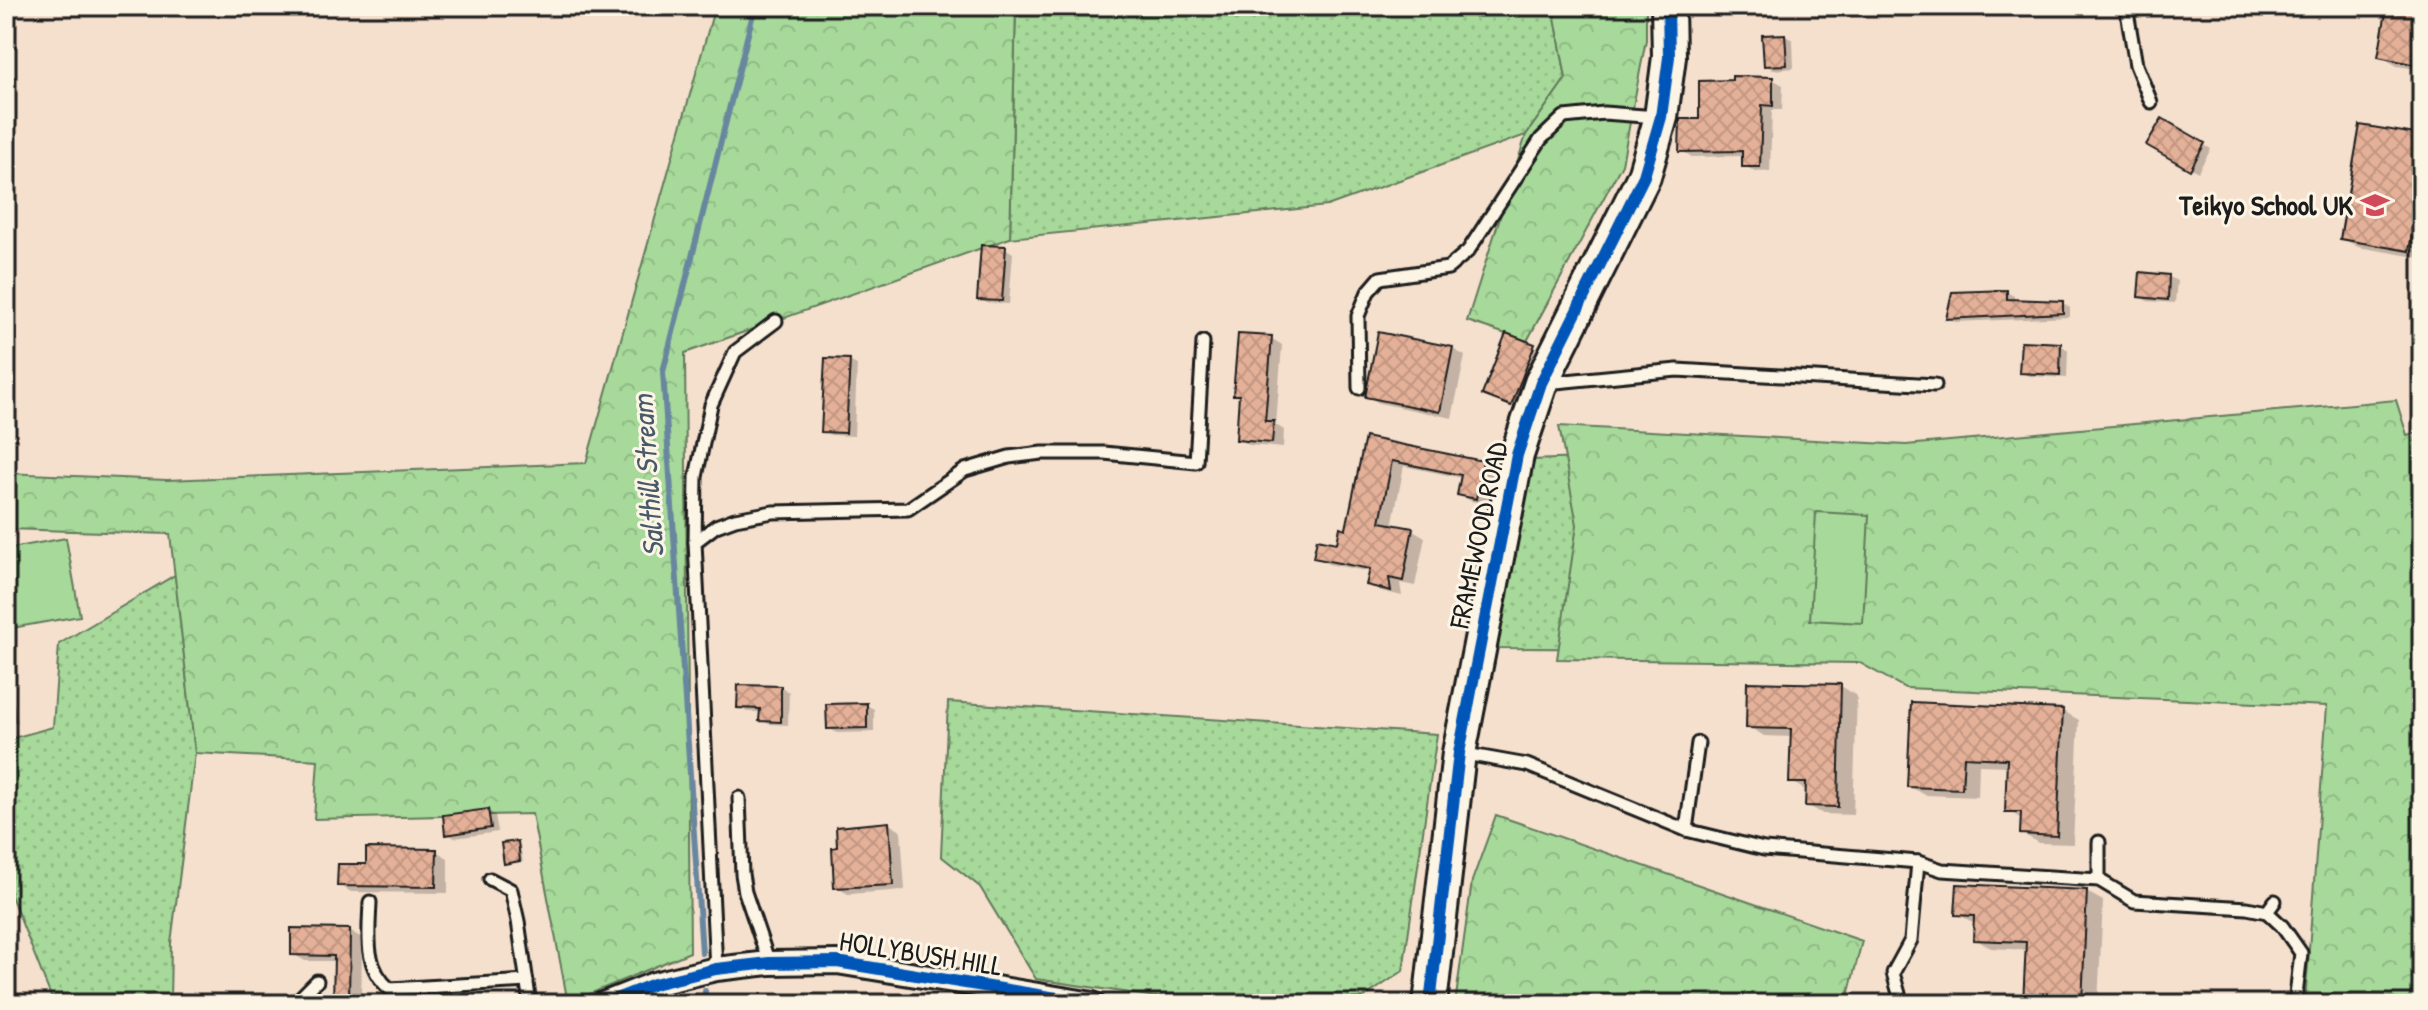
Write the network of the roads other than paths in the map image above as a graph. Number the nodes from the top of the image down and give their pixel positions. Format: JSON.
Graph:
{"nodes":[{"id":1,"x":1668,"y":6,"type":"edge"},
{"id":2,"x":2126,"y":6,"type":"edge"},
{"id":3,"x":2151,"y":102,"type":"dead end"},
{"id":4,"x":1661,"y":117,"type":"junction"},
{"id":5,"x":776,"y":321,"type":"dead end"},
{"id":6,"x":1203,"y":342,"type":"dead end"},
{"id":7,"x":1541,"y":383,"type":"junction"},
{"id":8,"x":1935,"y":385,"type":"dead end"},
{"id":9,"x":1359,"y":388,"type":"dead end"},
{"id":10,"x":695,"y":542,"type":"junction"},
{"id":11,"x":1698,"y":743,"type":"dead end"},
{"id":12,"x":1459,"y":753,"type":"junction"},
{"id":13,"x":739,"y":798,"type":"dead end"},
{"id":14,"x":1686,"y":830,"type":"junction"},
{"id":15,"x":2099,"y":842,"type":"dead end"},
{"id":16,"x":1918,"y":862,"type":"junction"},
{"id":17,"x":490,"y":879,"type":"dead end"},
{"id":18,"x":2099,"y":880,"type":"junction"},
{"id":19,"x":2275,"y":901,"type":"dead end"},
{"id":20,"x":370,"y":902,"type":"dead end"},
{"id":21,"x":2267,"y":912,"type":"junction"},
{"id":22,"x":769,"y":963,"type":"junction"},
{"id":23,"x":716,"y":969,"type":"junction"},
{"id":24,"x":317,"y":981,"type":"dead end"},
{"id":25,"x":527,"y":981,"type":"junction"},
{"id":26,"x":294,"y":1004,"type":"edge"},
{"id":27,"x":530,"y":1004,"type":"edge"},
{"id":28,"x":603,"y":1004,"type":"edge"},
{"id":29,"x":1093,"y":1004,"type":"edge"},
{"id":30,"x":1430,"y":1004,"type":"edge"},
{"id":31,"x":1902,"y":1004,"type":"edge"},
{"id":32,"x":2295,"y":1004,"type":"edge"}],
"edges":[{"from":1,"to":4,"type":"street","name":"FRAMEWOOD ROAD"},
{"from":2,"to":3,"type":"lane"},
{"from":4,"to":7,"type":"street","name":"FRAMEWOOD ROAD"},
{"from":4,"to":9,"type":"lane"},
{"from":5,"to":10,"type":"lane"},
{"from":6,"to":10,"type":"lane"},
{"from":7,"to":8,"type":"lane"},
{"from":7,"to":12,"type":"street","name":"FRAMEWOOD ROAD"},
{"from":10,"to":23,"type":"lane"},
{"from":11,"to":14,"type":"lane"},
{"from":12,"to":14,"type":"lane"},
{"from":12,"to":30,"type":"street","name":"FRAMEWOOD ROAD"},
{"from":13,"to":22,"type":"lane"},
{"from":14,"to":16,"type":"lane"},
{"from":15,"to":18,"type":"lane"},
{"from":16,"to":18,"type":"lane"},
{"from":16,"to":31,"type":"lane"},
{"from":17,"to":25,"type":"lane"},
{"from":18,"to":21,"type":"lane"},
{"from":19,"to":21,"type":"lane"},
{"from":20,"to":25,"type":"lane"},
{"from":21,"to":32,"type":"lane"},
{"from":22,"to":23,"type":"street","name":"HOLLYBUSH HILL"},
{"from":22,"to":29,"type":"street","name":"HOLLYBUSH HILL"},
{"from":23,"to":28,"type":"street","name":"HOLLYBUSH HILL"},
{"from":24,"to":26,"type":"lane"},
{"from":25,"to":27,"type":"lane"}]}
